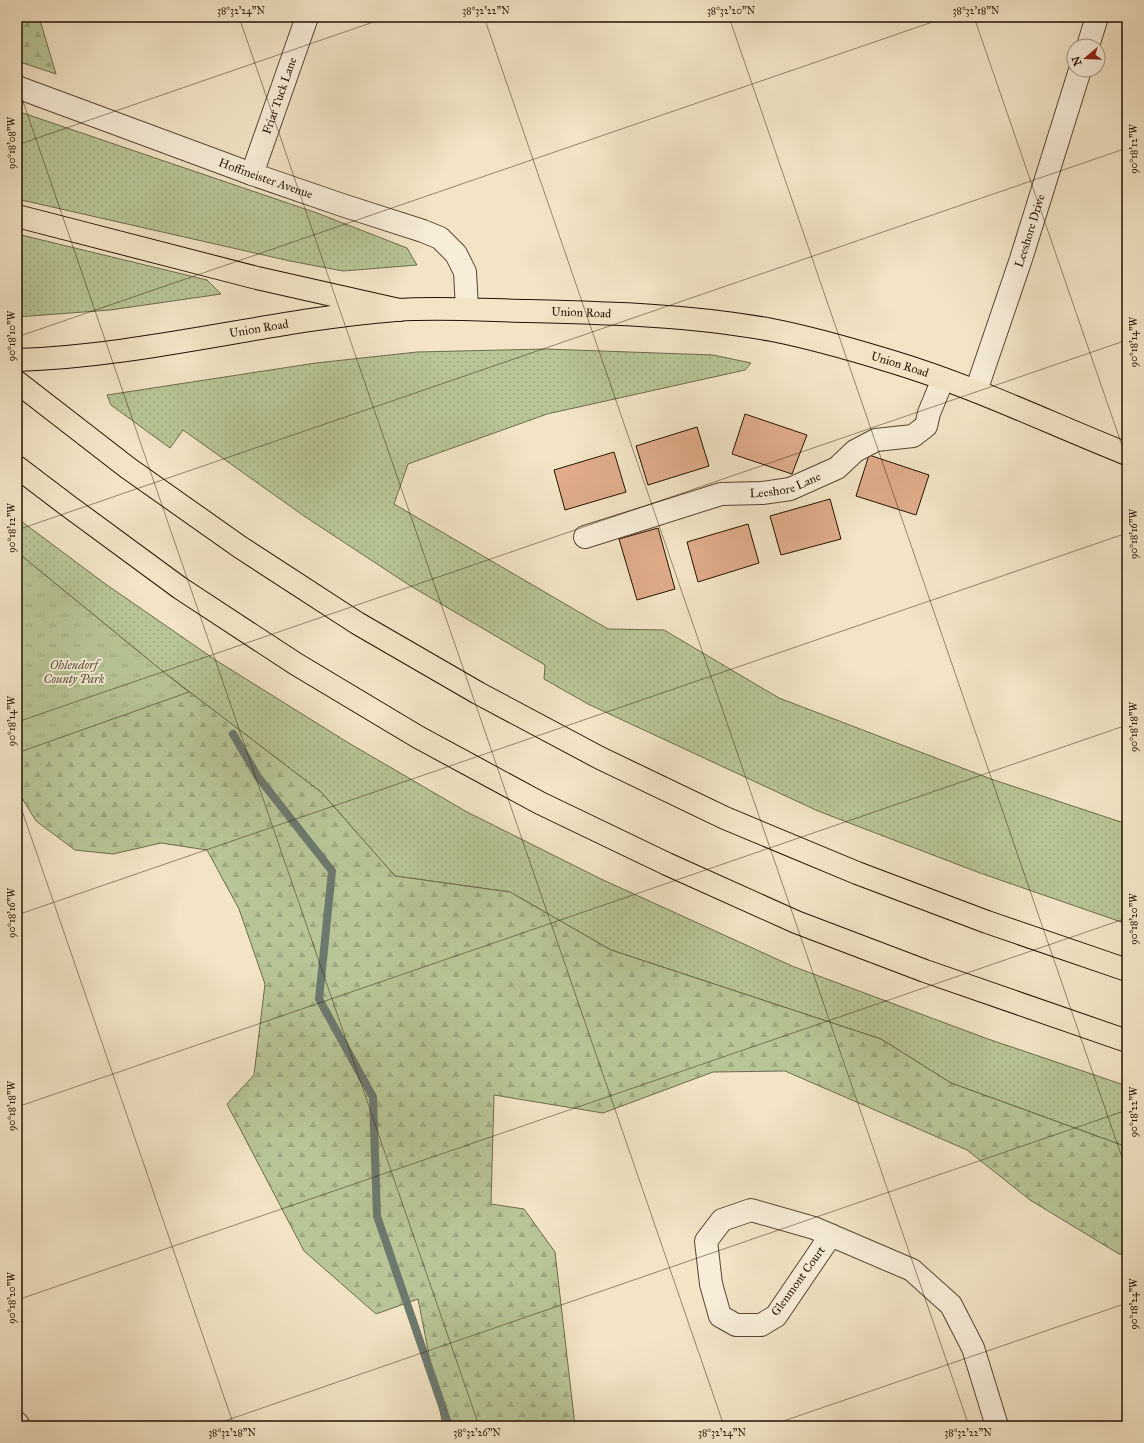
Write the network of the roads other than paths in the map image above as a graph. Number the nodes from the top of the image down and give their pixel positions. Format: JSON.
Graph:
{"nodes":[{"id":1,"x":307,"y":17,"type":"edge"},
{"id":2,"x":1097,"y":17,"type":"edge"},
{"id":3,"x":1090,"y":38,"type":"edge"},
{"id":4,"x":1077,"y":78,"type":"edge"},
{"id":5,"x":17,"y":87,"type":"edge"},
{"id":6,"x":252,"y":174,"type":"junction"},
{"id":7,"x":17,"y":216,"type":"edge"},
{"id":8,"x":467,"y":309,"type":"junction"},
{"id":9,"x":399,"y":310,"type":"junction"},
{"id":10,"x":17,"y":360,"type":"edge"},
{"id":11,"x":943,"y":378,"type":"junction"},
{"id":12,"x":17,"y":382,"type":"edge"},
{"id":13,"x":976,"y":391,"type":"junction"},
{"id":14,"x":1127,"y":454,"type":"edge"},
{"id":15,"x":17,"y":467,"type":"edge"},
{"id":16,"x":586,"y":537,"type":"dead end"},
{"id":17,"x":1127,"y":970,"type":"edge"},
{"id":18,"x":1127,"y":1041,"type":"edge"},
{"id":19,"x":831,"y":1235,"type":"junction"},
{"id":20,"x":17,"y":1423,"type":"edge"},
{"id":21,"x":19,"y":1426,"type":"edge"},
{"id":22,"x":997,"y":1426,"type":"edge"}],
"edges":[{"from":1,"to":6,"type":"street","name":"Friar Tuck Lane"},
{"from":2,"to":3,"type":"street"},
{"from":4,"to":13,"type":"street","name":"Leeshore Drive"},
{"from":5,"to":6,"type":"street","name":"Hoffmeister Avenue"},
{"from":6,"to":8,"type":"street","name":"Hoffmeister Avenue"},
{"from":7,"to":9,"type":"main road"},
{"from":8,"to":9,"type":"main road","name":"Union Road"},
{"from":8,"to":11,"type":"main road","name":"Union Road"},
{"from":9,"to":10,"type":"main road","name":"Union Road"},
{"from":11,"to":13,"type":"main road","name":"Union Road"},
{"from":11,"to":16,"type":"street","name":"Leeshore Lane"},
{"from":12,"to":17,"type":"main road"},
{"from":13,"to":14,"type":"main road","name":"Union Road"},
{"from":15,"to":18,"type":"main road"},
{"from":19,"to":19,"type":"street","name":"Glenmont Court"},
{"from":19,"to":22,"type":"street","name":"Glenmont Court"},
{"from":20,"to":21,"type":"street"}]}
